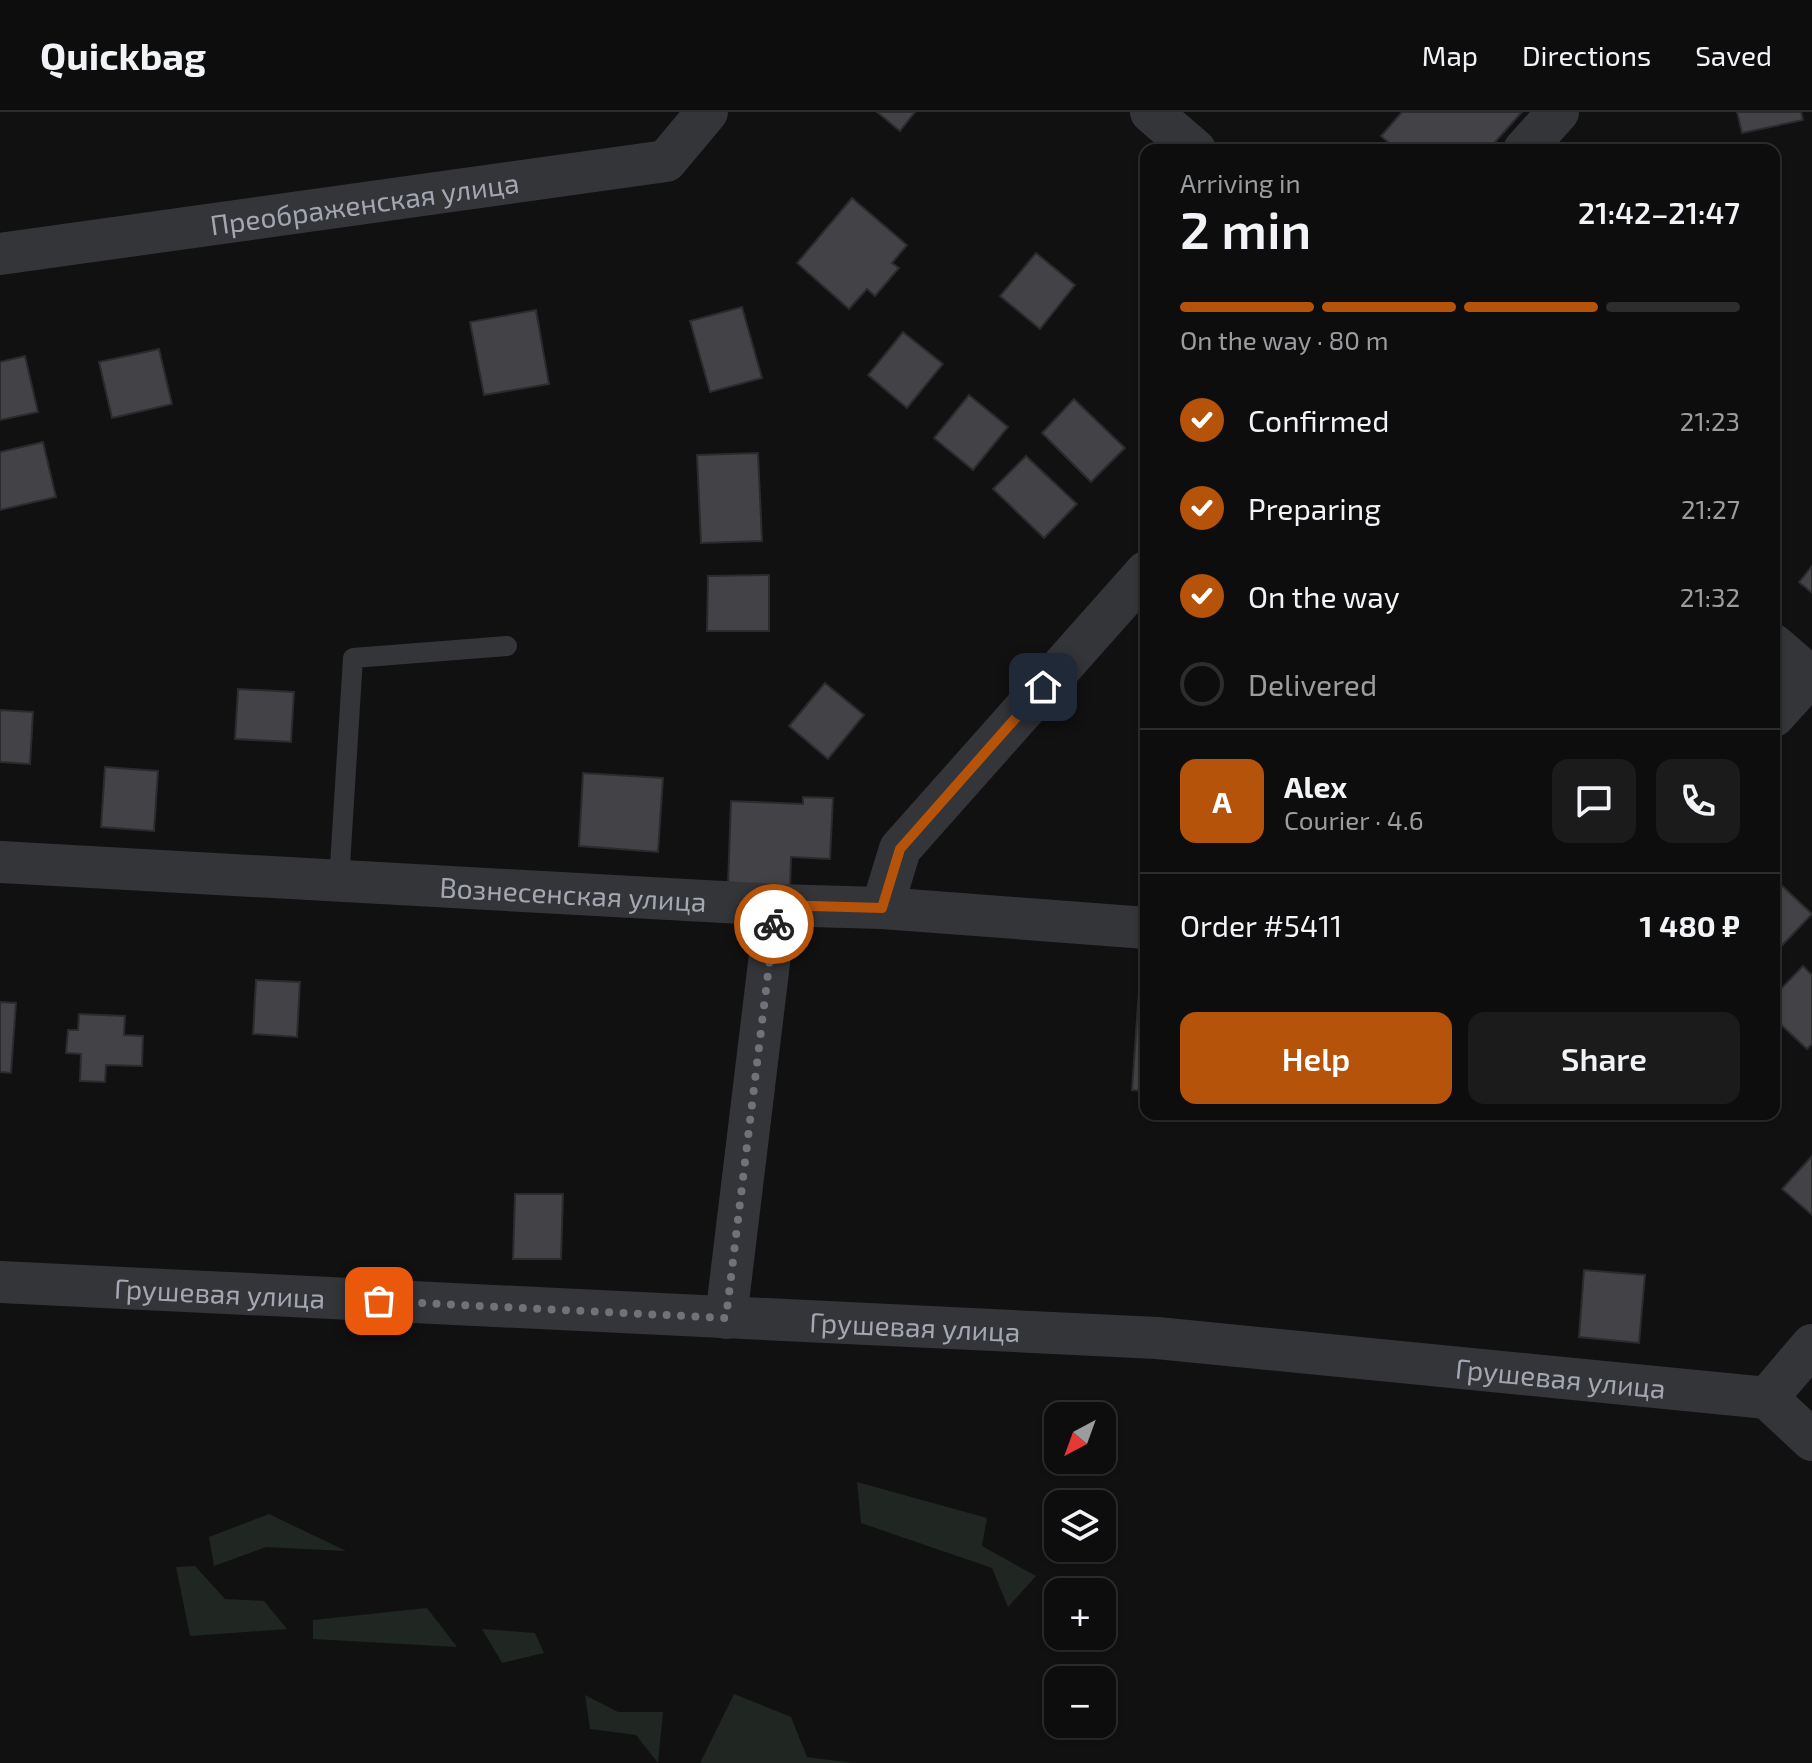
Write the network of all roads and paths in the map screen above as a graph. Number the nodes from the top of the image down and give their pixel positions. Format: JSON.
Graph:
{"nodes":[{"id":1,"x":707,"y":112,"type":"edge"},
{"id":2,"x":1151,"y":112,"type":"edge"},
{"id":3,"x":1558,"y":112,"type":"edge"},
{"id":4,"x":1188,"y":144,"type":"edge"},
{"id":5,"x":1529,"y":144,"type":"edge"},
{"id":6,"x":0,"y":254,"type":"edge"},
{"id":7,"x":1140,"y":579,"type":"edge"},
{"id":8,"x":507,"y":646,"type":"dead end"},
{"id":9,"x":1780,"y":650,"type":"edge"},
{"id":10,"x":1812,"y":676,"type":"edge"},
{"id":11,"x":1780,"y":710,"type":"edge"},
{"id":12,"x":0,"y":862,"type":"edge"},
{"id":13,"x":339,"y":881,"type":"junction"},
{"id":14,"x":776,"y":905,"type":"junction"},
{"id":15,"x":882,"y":908,"type":"junction"},
{"id":16,"x":1140,"y":928,"type":"edge"},
{"id":17,"x":0,"y":1282,"type":"edge"},
{"id":18,"x":726,"y":1318,"type":"junction"},
{"id":19,"x":1812,"y":1345,"type":"edge"},
{"id":20,"x":1767,"y":1398,"type":"junction"},
{"id":21,"x":1812,"y":1440,"type":"edge"}],
"edges":[{"from":1,"to":6,"type":"street","name":"Преображенская улица"},
{"from":2,"to":4,"type":"street"},
{"from":3,"to":5,"type":"street"},
{"from":7,"to":15,"type":"street"},
{"from":8,"to":13,"type":"lane"},
{"from":9,"to":10,"type":"street"},
{"from":10,"to":11,"type":"street"},
{"from":12,"to":13,"type":"street","name":"Вознесенская улица"},
{"from":13,"to":14,"type":"street","name":"Вознесенская улица"},
{"from":14,"to":15,"type":"street","name":"Вознесенская улица"},
{"from":14,"to":18,"type":"street"},
{"from":15,"to":16,"type":"street","name":"Вознесенская улица"},
{"from":17,"to":18,"type":"street","name":"Грушевая улица"},
{"from":18,"to":20,"type":"street","name":"Грушевая улица"},
{"from":19,"to":20,"type":"street"},
{"from":20,"to":21,"type":"street"}]}
